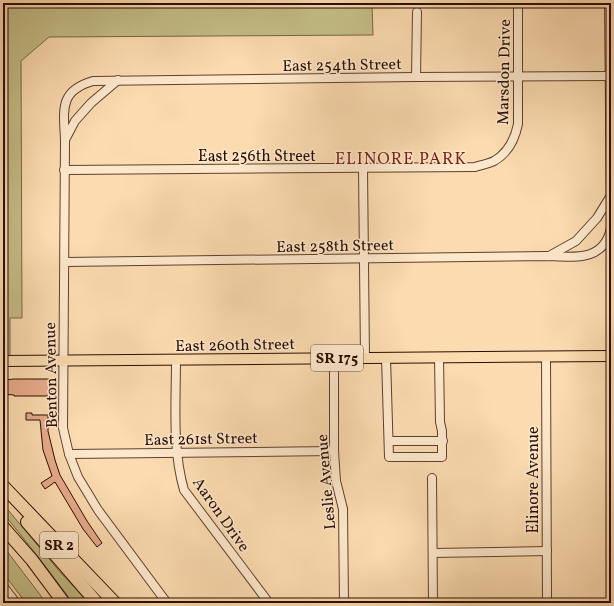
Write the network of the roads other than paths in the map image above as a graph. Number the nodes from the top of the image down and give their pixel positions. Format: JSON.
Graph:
{"nodes":[{"id":1,"x":518,"y":3,"type":"edge"},
{"id":2,"x":609,"y":3,"type":"edge"},
{"id":3,"x":417,"y":12,"type":"dead end"},
{"id":4,"x":611,"y":76,"type":"edge"},
{"id":5,"x":416,"y":77,"type":"junction"},
{"id":6,"x":519,"y":77,"type":"junction"},
{"id":7,"x":118,"y":80,"type":"junction"},
{"id":8,"x":75,"y":89,"type":"joint"},
{"id":9,"x":65,"y":141,"type":"junction"},
{"id":10,"x":475,"y":167,"type":"joint"},
{"id":11,"x":364,"y":168,"type":"junction"},
{"id":12,"x":64,"y":170,"type":"junction"},
{"id":13,"x":610,"y":197,"type":"junction"},
{"id":14,"x":611,"y":218,"type":"edge"},
{"id":15,"x":611,"y":228,"type":"edge"},
{"id":16,"x":547,"y":256,"type":"junction"},
{"id":17,"x":364,"y":259,"type":"junction"},
{"id":18,"x":65,"y":262,"type":"junction"},
{"id":19,"x":546,"y":356,"type":"junction"},
{"id":20,"x":611,"y":356,"type":"edge"},
{"id":21,"x":439,"y":357,"type":"junction"},
{"id":22,"x":334,"y":358,"type":"junction"},
{"id":23,"x":365,"y":358,"type":"junction"},
{"id":24,"x":386,"y":358,"type":"junction"},
{"id":25,"x":63,"y":360,"type":"junction"},
{"id":26,"x":176,"y":360,"type":"junction"},
{"id":27,"x":3,"y":361,"type":"edge"},
{"id":28,"x":389,"y":441,"type":"junction"},
{"id":29,"x":442,"y":441,"type":"junction"},
{"id":30,"x":334,"y":451,"type":"junction"},
{"id":31,"x":176,"y":453,"type":"junction"},
{"id":32,"x":69,"y":454,"type":"junction"},
{"id":33,"x":432,"y":478,"type":"dead end"},
{"id":34,"x":3,"y":488,"type":"edge"},
{"id":35,"x":3,"y":527,"type":"edge"},
{"id":36,"x":547,"y":551,"type":"junction"},
{"id":37,"x":433,"y":553,"type":"junction"},
{"id":38,"x":3,"y":586,"type":"edge"},
{"id":39,"x":16,"y":603,"type":"edge"},
{"id":40,"x":56,"y":603,"type":"edge"},
{"id":41,"x":64,"y":603,"type":"edge"},
{"id":42,"x":97,"y":603,"type":"edge"},
{"id":43,"x":115,"y":603,"type":"edge"},
{"id":44,"x":167,"y":603,"type":"edge"},
{"id":45,"x":270,"y":603,"type":"edge"},
{"id":46,"x":344,"y":603,"type":"edge"},
{"id":47,"x":433,"y":603,"type":"edge"},
{"id":48,"x":548,"y":603,"type":"edge"}],
"edges":[{"from":1,"to":6,"type":"street","name":"Marsdon Drive"},
{"from":2,"to":4,"type":"street"},
{"from":3,"to":5,"type":"street"},
{"from":4,"to":6,"type":"street","name":"East 254th Street"},
{"from":4,"to":13,"type":"street"},
{"from":5,"to":6,"type":"street","name":"East 254th Street"},
{"from":5,"to":7,"type":"street","name":"East 254th Street"},
{"from":6,"to":10,"type":"street","name":"Marsdon Drive"},
{"from":7,"to":8,"type":"street","name":"East 254th Street"},
{"from":7,"to":9,"type":"street","name":"Benton Avenue"},
{"from":8,"to":9,"type":"street","name":"Benton Avenue"},
{"from":9,"to":12,"type":"street","name":"Benton Avenue"},
{"from":10,"to":11,"type":"street","name":"East 256th Street"},
{"from":11,"to":12,"type":"street","name":"East 256th Street"},
{"from":11,"to":17,"type":"street"},
{"from":12,"to":18,"type":"street","name":"Benton Avenue"},
{"from":13,"to":14,"type":"street"},
{"from":13,"to":16,"type":"street"},
{"from":15,"to":16,"type":"street","name":"East 258th Street"},
{"from":16,"to":17,"type":"street","name":"East 258th Street"},
{"from":17,"to":18,"type":"street","name":"East 258th Street"},
{"from":17,"to":23,"type":"street"},
{"from":18,"to":25,"type":"street","name":"Benton Avenue"},
{"from":19,"to":20,"type":"main road","name":"East 260th Street","number":"SR 175"},
{"from":19,"to":21,"type":"main road","name":"East 260th Street","number":"SR 175"},
{"from":19,"to":36,"type":"street","name":"Elinore Avenue"},
{"from":21,"to":24,"type":"main road","name":"East 260th Street","number":"SR 175"},
{"from":21,"to":29,"type":"street"},
{"from":22,"to":23,"type":"main road","name":"East 260th Street","number":"SR 175"},
{"from":22,"to":26,"type":"main road","name":"East 260th Street","number":"SR 175"},
{"from":22,"to":30,"type":"street","name":"Leslie Avenue"},
{"from":23,"to":24,"type":"main road","name":"East 260th Street","number":"SR 175"},
{"from":24,"to":28,"type":"street"},
{"from":25,"to":26,"type":"main road","name":"East 260th Street","number":"SR 175"},
{"from":25,"to":27,"type":"main road","name":"East 260th Street","number":"SR 175"},
{"from":25,"to":32,"type":"street","name":"Benton Avenue"},
{"from":26,"to":31,"type":"street","name":"Aaron Drive"},
{"from":28,"to":29,"type":"street"},
{"from":28,"to":29,"type":"street"},
{"from":30,"to":31,"type":"street","name":"East 261st Street"},
{"from":30,"to":46,"type":"street","name":"Leslie Avenue"},
{"from":31,"to":32,"type":"street","name":"East 261st Street"},
{"from":31,"to":45,"type":"street","name":"Aaron Drive"},
{"from":32,"to":44,"type":"street","name":"Benton Avenue"},
{"from":33,"to":37,"type":"street"},
{"from":34,"to":42,"type":"highway"},
{"from":34,"to":43,"type":"highway","number":"SR 2"},
{"from":35,"to":40,"type":"highway"},
{"from":35,"to":41,"type":"highway","number":"SR 2"},
{"from":36,"to":37,"type":"street"},
{"from":36,"to":48,"type":"street","name":"Elinore Avenue"},
{"from":37,"to":47,"type":"street"},
{"from":38,"to":39,"type":"street"}]}
